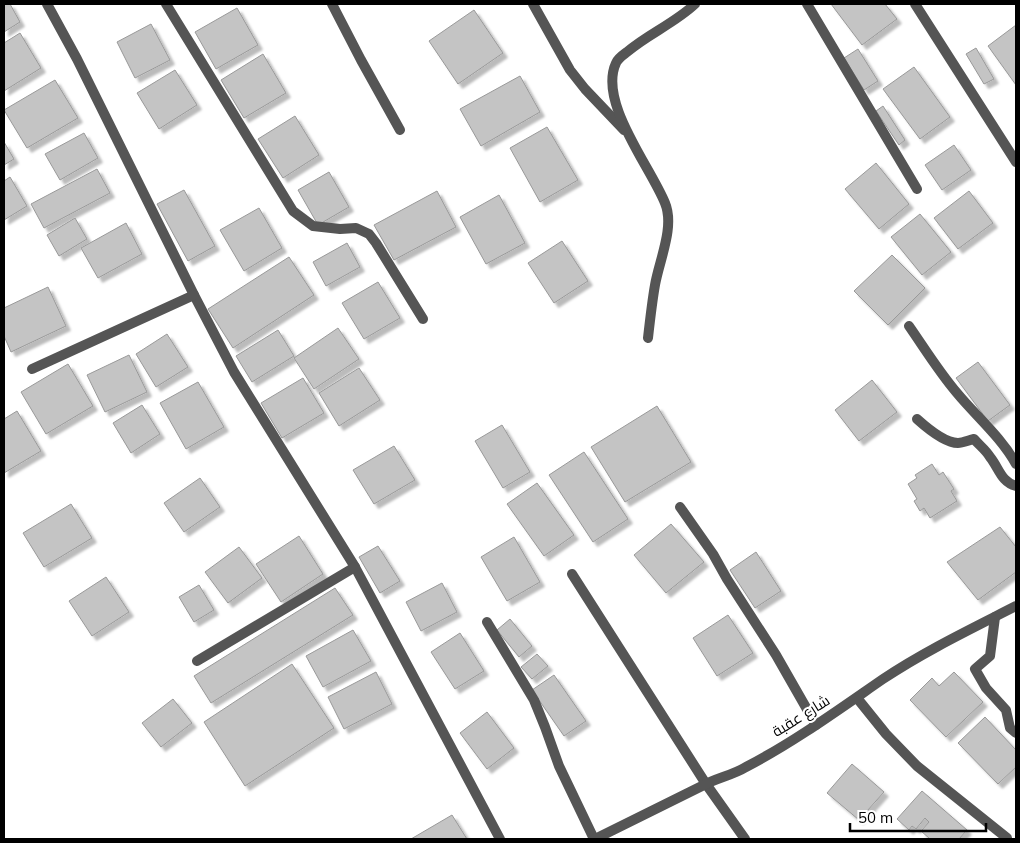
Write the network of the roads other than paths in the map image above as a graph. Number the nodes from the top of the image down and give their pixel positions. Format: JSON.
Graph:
{"nodes":[{"id":1,"x":47,"y":4,"type":"edge"},
{"id":2,"x":166,"y":4,"type":"edge"},
{"id":3,"x":332,"y":4,"type":"edge"},
{"id":4,"x":533,"y":4,"type":"edge"},
{"id":5,"x":695,"y":4,"type":"edge"},
{"id":6,"x":807,"y":4,"type":"edge"},
{"id":7,"x":914,"y":4,"type":"edge"},
{"id":8,"x":400,"y":130,"type":"dead end"},
{"id":9,"x":628,"y":134,"type":"junction"},
{"id":10,"x":1016,"y":162,"type":"edge"},
{"id":11,"x":917,"y":189,"type":"dead end"},
{"id":12,"x":194,"y":296,"type":"junction"},
{"id":13,"x":423,"y":319,"type":"dead end"},
{"id":14,"x":909,"y":326,"type":"dead end"},
{"id":15,"x":648,"y":338,"type":"dead end"},
{"id":16,"x":32,"y":369,"type":"dead end"},
{"id":17,"x":917,"y":419,"type":"dead end"},
{"id":18,"x":1016,"y":464,"type":"edge"},
{"id":19,"x":1016,"y":486,"type":"edge"},
{"id":20,"x":680,"y":507,"type":"dead end"},
{"id":21,"x":355,"y":567,"type":"junction"},
{"id":22,"x":572,"y":574,"type":"dead end"},
{"id":23,"x":1016,"y":606,"type":"edge"},
{"id":24,"x":995,"y":617,"type":"junction"},
{"id":25,"x":487,"y":622,"type":"dead end"},
{"id":26,"x":197,"y":660,"type":"dead end"},
{"id":27,"x":857,"y":698,"type":"junction"},
{"id":28,"x":816,"y":725,"type":"junction"},
{"id":29,"x":1016,"y":733,"type":"edge"},
{"id":30,"x":706,"y":784,"type":"junction"},
{"id":31,"x":1007,"y":838,"type":"edge"},
{"id":32,"x":500,"y":839,"type":"edge"},
{"id":33,"x":595,"y":839,"type":"edge"},
{"id":34,"x":746,"y":839,"type":"edge"}],
"edges":[{"from":1,"to":12,"type":"street"},
{"from":2,"to":13,"type":"street"},
{"from":3,"to":8,"type":"street"},
{"from":4,"to":9,"type":"street"},
{"from":5,"to":9,"type":"street"},
{"from":6,"to":11,"type":"street"},
{"from":7,"to":10,"type":"street"},
{"from":9,"to":15,"type":"street"},
{"from":12,"to":16,"type":"street"},
{"from":12,"to":21,"type":"street"},
{"from":14,"to":18,"type":"street"},
{"from":17,"to":19,"type":"street"},
{"from":20,"to":28,"type":"street"},
{"from":21,"to":26,"type":"street"},
{"from":21,"to":32,"type":"street"},
{"from":22,"to":30,"type":"street"},
{"from":23,"to":24,"type":"street","name":"شارع عقبة"},
{"from":24,"to":27,"type":"street","name":"شارع عقبة"},
{"from":24,"to":29,"type":"street"},
{"from":25,"to":33,"type":"street"},
{"from":27,"to":28,"type":"street","name":"شارع عقبة"},
{"from":27,"to":31,"type":"street"},
{"from":28,"to":30,"type":"street","name":"شارع عقبة"},
{"from":30,"to":33,"type":"street","name":"شارع عقبة"},
{"from":30,"to":34,"type":"street"}]}
